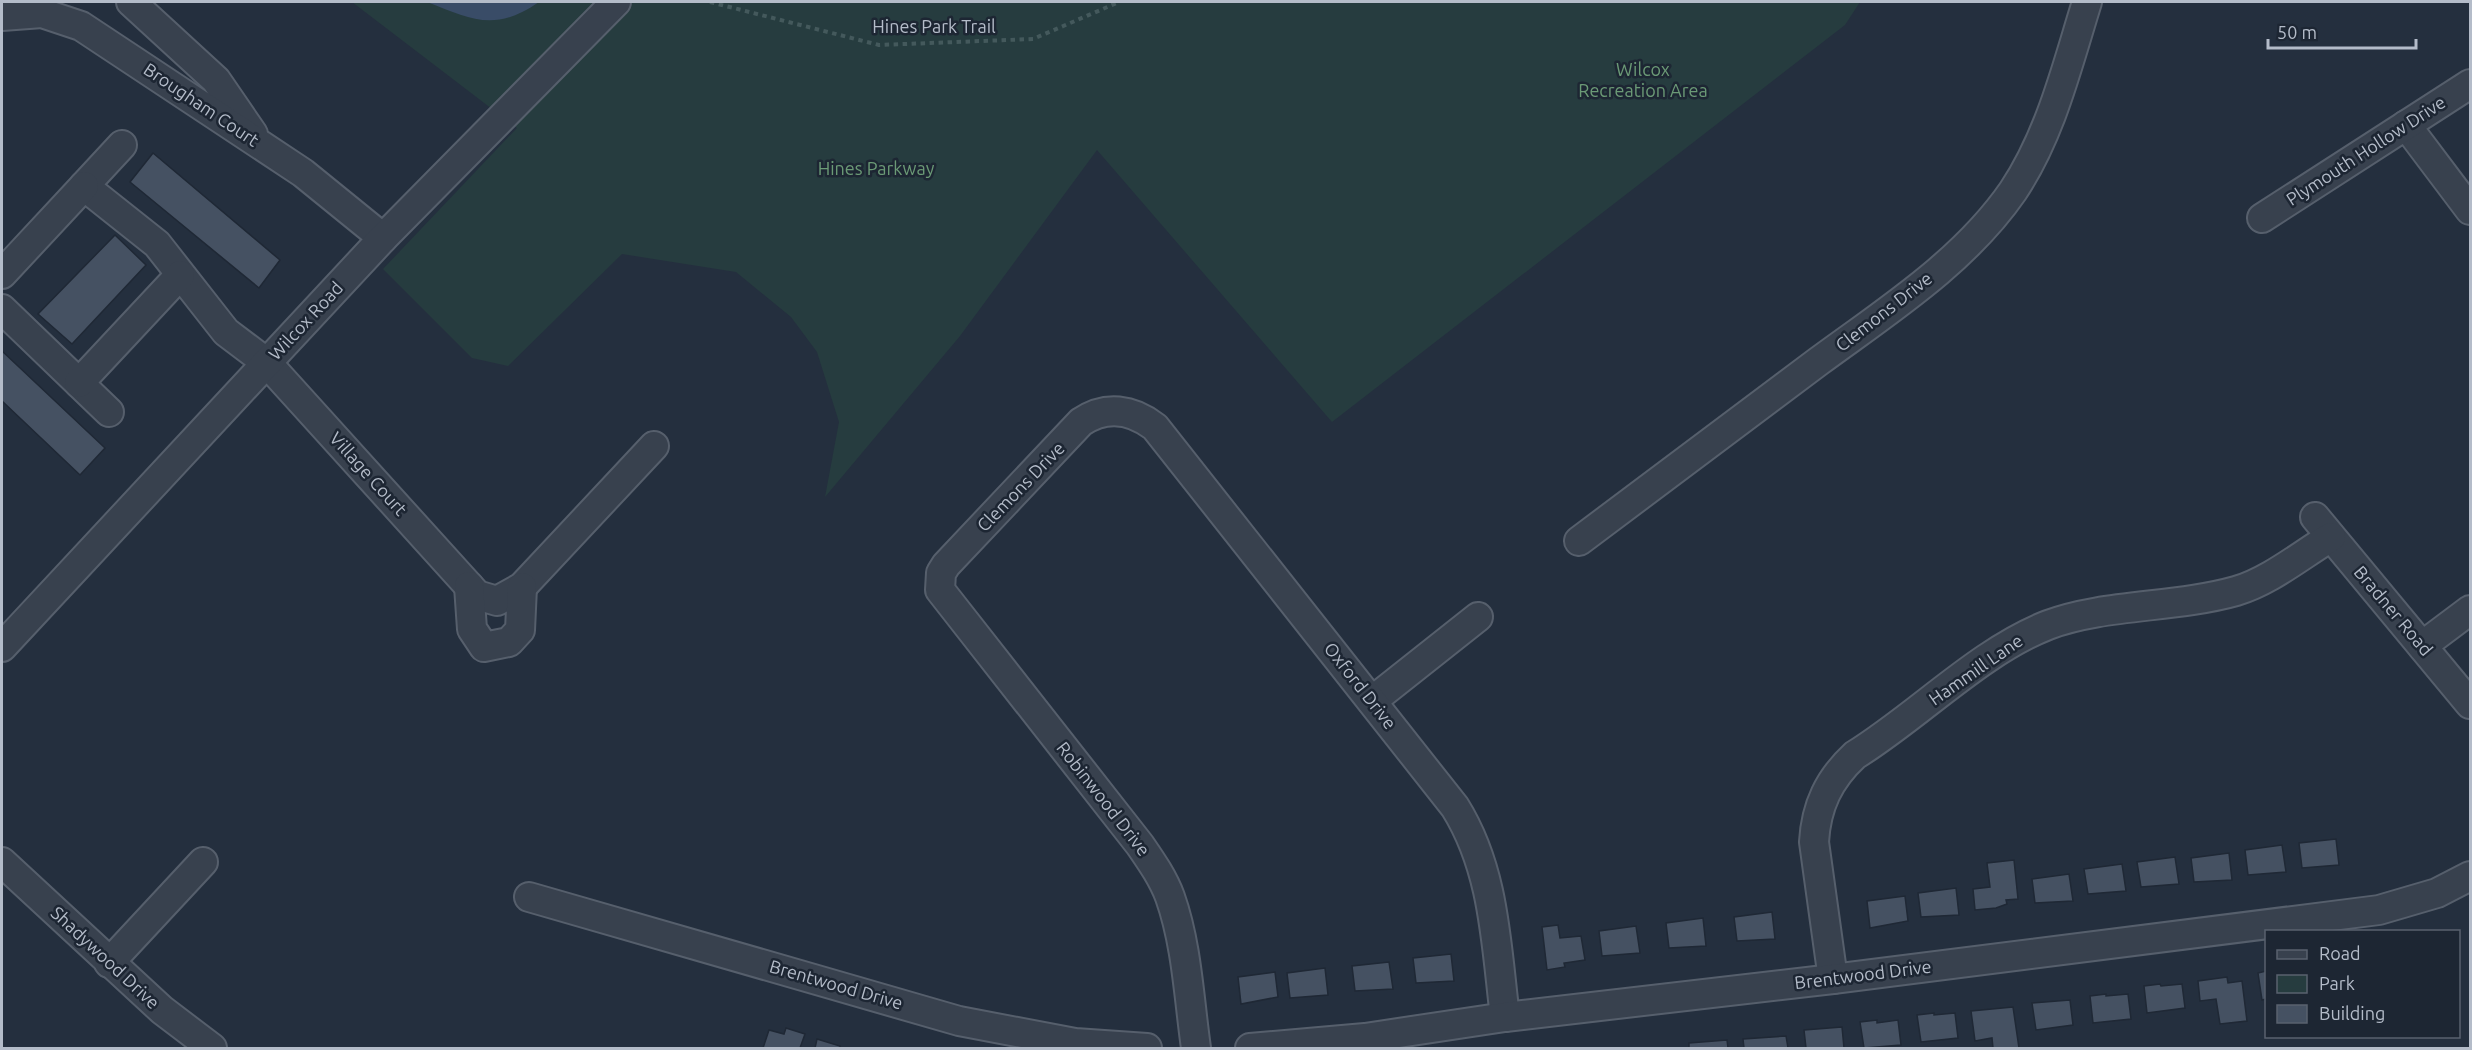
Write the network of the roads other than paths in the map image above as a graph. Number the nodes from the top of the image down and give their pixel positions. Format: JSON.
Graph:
{"nodes":[{"id":1,"x":131,"y":2,"type":"edge"},
{"id":2,"x":616,"y":2,"type":"edge"},
{"id":3,"x":2087,"y":2,"type":"edge"},
{"id":4,"x":47,"y":7,"type":"edge"},
{"id":5,"x":2,"y":16,"type":"edge"},
{"id":6,"x":2470,"y":84,"type":"edge"},
{"id":7,"x":2406,"y":125,"type":"junction"},
{"id":8,"x":122,"y":145,"type":"dead end"},
{"id":9,"x":262,"y":146,"type":"junction"},
{"id":10,"x":84,"y":186,"type":"junction"},
{"id":11,"x":2470,"y":210,"type":"edge"},
{"id":12,"x":2262,"y":218,"type":"dead end"},
{"id":13,"x":383,"y":238,"type":"junction"},
{"id":14,"x":2,"y":274,"type":"edge"},
{"id":15,"x":180,"y":275,"type":"junction"},
{"id":16,"x":2,"y":309,"type":"edge"},
{"id":17,"x":267,"y":363,"type":"junction"},
{"id":18,"x":79,"y":383,"type":"junction"},
{"id":19,"x":1117,"y":410,"type":"joint"},
{"id":20,"x":110,"y":412,"type":"dead end"},
{"id":21,"x":654,"y":446,"type":"dead end"},
{"id":22,"x":2323,"y":527,"type":"joint"},
{"id":23,"x":1579,"y":541,"type":"dead end"},
{"id":24,"x":939,"y":581,"type":"joint"},
{"id":25,"x":469,"y":586,"type":"junction"},
{"id":26,"x":522,"y":587,"type":"junction"},
{"id":27,"x":2470,"y":610,"type":"edge"},
{"id":28,"x":1478,"y":617,"type":"dead end"},
{"id":29,"x":2,"y":644,"type":"edge"},
{"id":30,"x":2422,"y":646,"type":"junction"},
{"id":31,"x":1372,"y":701,"type":"junction"},
{"id":32,"x":2470,"y":704,"type":"edge"},
{"id":33,"x":2,"y":862,"type":"edge"},
{"id":34,"x":203,"y":862,"type":"dead end"},
{"id":35,"x":2470,"y":876,"type":"edge"},
{"id":36,"x":529,"y":897,"type":"dead end"},
{"id":37,"x":109,"y":963,"type":"junction"},
{"id":38,"x":1833,"y":979,"type":"junction"},
{"id":39,"x":1505,"y":1017,"type":"junction"},
{"id":40,"x":212,"y":1048,"type":"edge"},
{"id":41,"x":1147,"y":1048,"type":"edge"},
{"id":42,"x":1196,"y":1048,"type":"edge"},
{"id":43,"x":1250,"y":1048,"type":"edge"}],
"edges":[{"from":1,"to":9,"type":"street"},
{"from":2,"to":13,"type":"street","name":"Wilcox Road"},
{"from":3,"to":23,"type":"street","name":"Clemons Drive"},
{"from":4,"to":5,"type":"street","name":"Brougham Court"},
{"from":4,"to":9,"type":"street","name":"Brougham Court"},
{"from":6,"to":7,"type":"street","name":"Plymouth Hollow Drive"},
{"from":7,"to":11,"type":"street"},
{"from":7,"to":12,"type":"street","name":"Plymouth Hollow Drive"},
{"from":8,"to":10,"type":"street"},
{"from":9,"to":13,"type":"street","name":"Brougham Court"},
{"from":10,"to":14,"type":"street"},
{"from":10,"to":15,"type":"street","name":"Village Court"},
{"from":13,"to":17,"type":"street","name":"Wilcox Road"},
{"from":15,"to":17,"type":"street","name":"Village Court"},
{"from":15,"to":18,"type":"street"},
{"from":16,"to":18,"type":"street"},
{"from":17,"to":25,"type":"street","name":"Village Court"},
{"from":17,"to":29,"type":"street","name":"Wilcox Road"},
{"from":18,"to":20,"type":"street"},
{"from":19,"to":24,"type":"street","name":"Clemons Drive"},
{"from":19,"to":31,"type":"street","name":"Oxford Drive"},
{"from":21,"to":26,"type":"street","name":"Village Court"},
{"from":22,"to":30,"type":"street","name":"Bradner Road"},
{"from":22,"to":38,"type":"street","name":"Hammill Lane"},
{"from":24,"to":42,"type":"street","name":"Robinwood Drive"},
{"from":25,"to":26,"type":"street","name":"Village Court"},
{"from":25,"to":26,"type":"street"},
{"from":27,"to":30,"type":"street"},
{"from":28,"to":31,"type":"street"},
{"from":30,"to":32,"type":"street","name":"Bradner Road"},
{"from":31,"to":39,"type":"street","name":"Oxford Drive"},
{"from":33,"to":37,"type":"street","name":"Shadywood Drive"},
{"from":34,"to":37,"type":"street"},
{"from":35,"to":38,"type":"street","name":"Brentwood Drive"},
{"from":36,"to":41,"type":"street","name":"Brentwood Drive"},
{"from":37,"to":40,"type":"street","name":"Shadywood Drive"},
{"from":38,"to":39,"type":"street","name":"Brentwood Drive"},
{"from":39,"to":43,"type":"street","name":"Brentwood Drive"}]}
